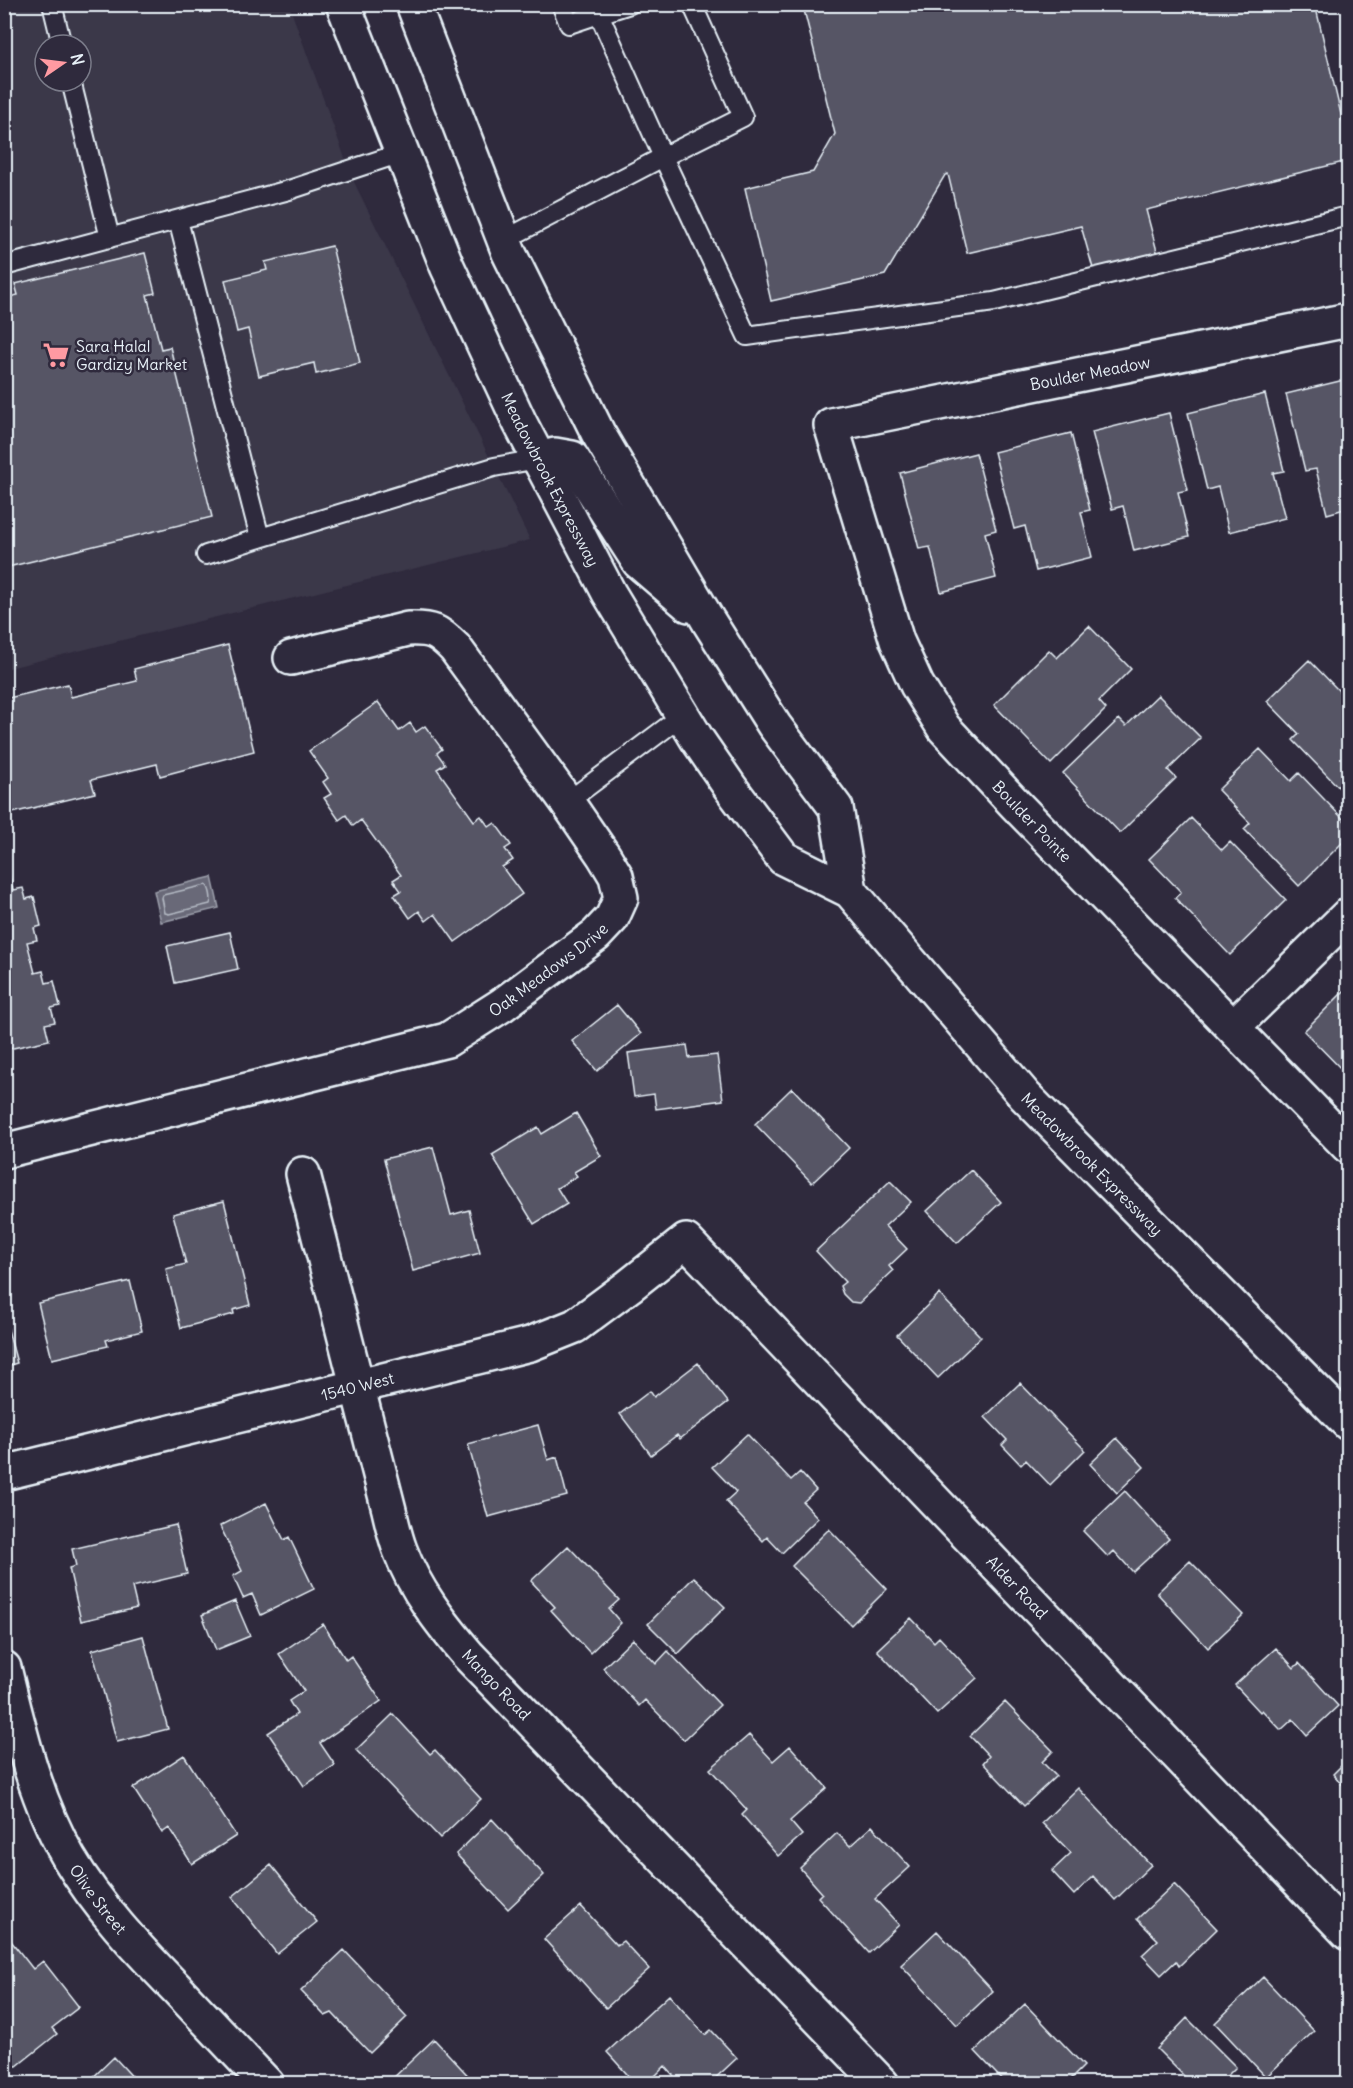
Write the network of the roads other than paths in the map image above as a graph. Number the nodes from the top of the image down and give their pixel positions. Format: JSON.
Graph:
{"nodes":[{"id":1,"x":52,"y":4,"type":"edge"},
{"id":2,"x":343,"y":4,"type":"edge"},
{"id":3,"x":413,"y":4,"type":"edge"},
{"id":4,"x":561,"y":4,"type":"edge"},
{"id":5,"x":630,"y":4,"type":"edge"},
{"id":6,"x":692,"y":4,"type":"edge"},
{"id":7,"x":599,"y":14,"type":"junction"},
{"id":8,"x":59,"y":33,"type":"edge"},
{"id":9,"x":74,"y":93,"type":"edge"},
{"id":10,"x":401,"y":153,"type":"junction"},
{"id":11,"x":663,"y":157,"type":"junction"},
{"id":12,"x":1348,"y":216,"type":"edge"},
{"id":13,"x":178,"y":220,"type":"junction"},
{"id":14,"x":110,"y":238,"type":"junction"},
{"id":15,"x":504,"y":240,"type":"junction"},
{"id":16,"x":4,"y":266,"type":"edge"},
{"id":17,"x":1348,"y":320,"type":"edge"},
{"id":18,"x":831,"y":425,"type":"joint"},
{"id":19,"x":538,"y":459,"type":"junction"},
{"id":20,"x":260,"y":538,"type":"junction"},
{"id":21,"x":206,"y":555,"type":"dead end"},
{"id":22,"x":709,"y":622,"type":"junction"},
{"id":23,"x":291,"y":658,"type":"dead end"},
{"id":24,"x":683,"y":715,"type":"junction"},
{"id":25,"x":567,"y":801,"type":"junction"},
{"id":26,"x":850,"y":891,"type":"junction"},
{"id":27,"x":1348,"y":915,"type":"edge"},
{"id":28,"x":1233,"y":1028,"type":"junction"},
{"id":29,"x":1348,"y":1146,"type":"edge"},
{"id":30,"x":4,"y":1150,"type":"edge"},
{"id":31,"x":303,"y":1174,"type":"dead end"},
{"id":32,"x":686,"y":1241,"type":"joint"},
{"id":33,"x":357,"y":1387,"type":"junction"},
{"id":34,"x":1348,"y":1423,"type":"edge"},
{"id":35,"x":4,"y":1473,"type":"edge"},
{"id":36,"x":4,"y":1668,"type":"edge"},
{"id":37,"x":1348,"y":1933,"type":"edge"},
{"id":38,"x":267,"y":2084,"type":"edge"},
{"id":39,"x":882,"y":2084,"type":"edge"}],
"edges":[{"from":1,"to":8,"type":"lane"},
{"from":2,"to":10,"type":"street","name":"Meadowbrook Expressway"},
{"from":3,"to":15,"type":"street"},
{"from":4,"to":7,"type":"lane"},
{"from":5,"to":7,"type":"lane"},
{"from":6,"to":11,"type":"lane"},
{"from":7,"to":11,"type":"lane"},
{"from":9,"to":14,"type":"lane"},
{"from":10,"to":13,"type":"lane"},
{"from":10,"to":19,"type":"street","name":"Meadowbrook Expressway"},
{"from":11,"to":12,"type":"lane"},
{"from":11,"to":15,"type":"lane"},
{"from":13,"to":14,"type":"lane"},
{"from":13,"to":20,"type":"lane"},
{"from":14,"to":16,"type":"lane"},
{"from":15,"to":22,"type":"street"},
{"from":17,"to":18,"type":"street","name":"Boulder Meadow"},
{"from":18,"to":28,"type":"street","name":"Boulder Pointe"},
{"from":19,"to":20,"type":"lane"},
{"from":19,"to":22,"type":"street"},
{"from":19,"to":24,"type":"street","name":"Meadowbrook Expressway"},
{"from":20,"to":21,"type":"lane"},
{"from":22,"to":26,"type":"street"},
{"from":23,"to":25,"type":"street","name":"Oak Meadows Drive"},
{"from":24,"to":25,"type":"lane"},
{"from":24,"to":26,"type":"street","name":"Meadowbrook Expressway"},
{"from":25,"to":30,"type":"street","name":"Oak Meadows Drive"},
{"from":26,"to":34,"type":"street","name":"Meadowbrook Expressway"},
{"from":27,"to":28,"type":"street"},
{"from":28,"to":29,"type":"street","name":"Boulder Pointe"},
{"from":31,"to":33,"type":"street","name":"Mango Road"},
{"from":32,"to":33,"type":"street","name":"1540 West"},
{"from":32,"to":37,"type":"street","name":"Alder Road"},
{"from":33,"to":35,"type":"street","name":"1540 West"},
{"from":33,"to":39,"type":"street","name":"Mango Road"},
{"from":36,"to":38,"type":"street","name":"Olive Street"}]}
